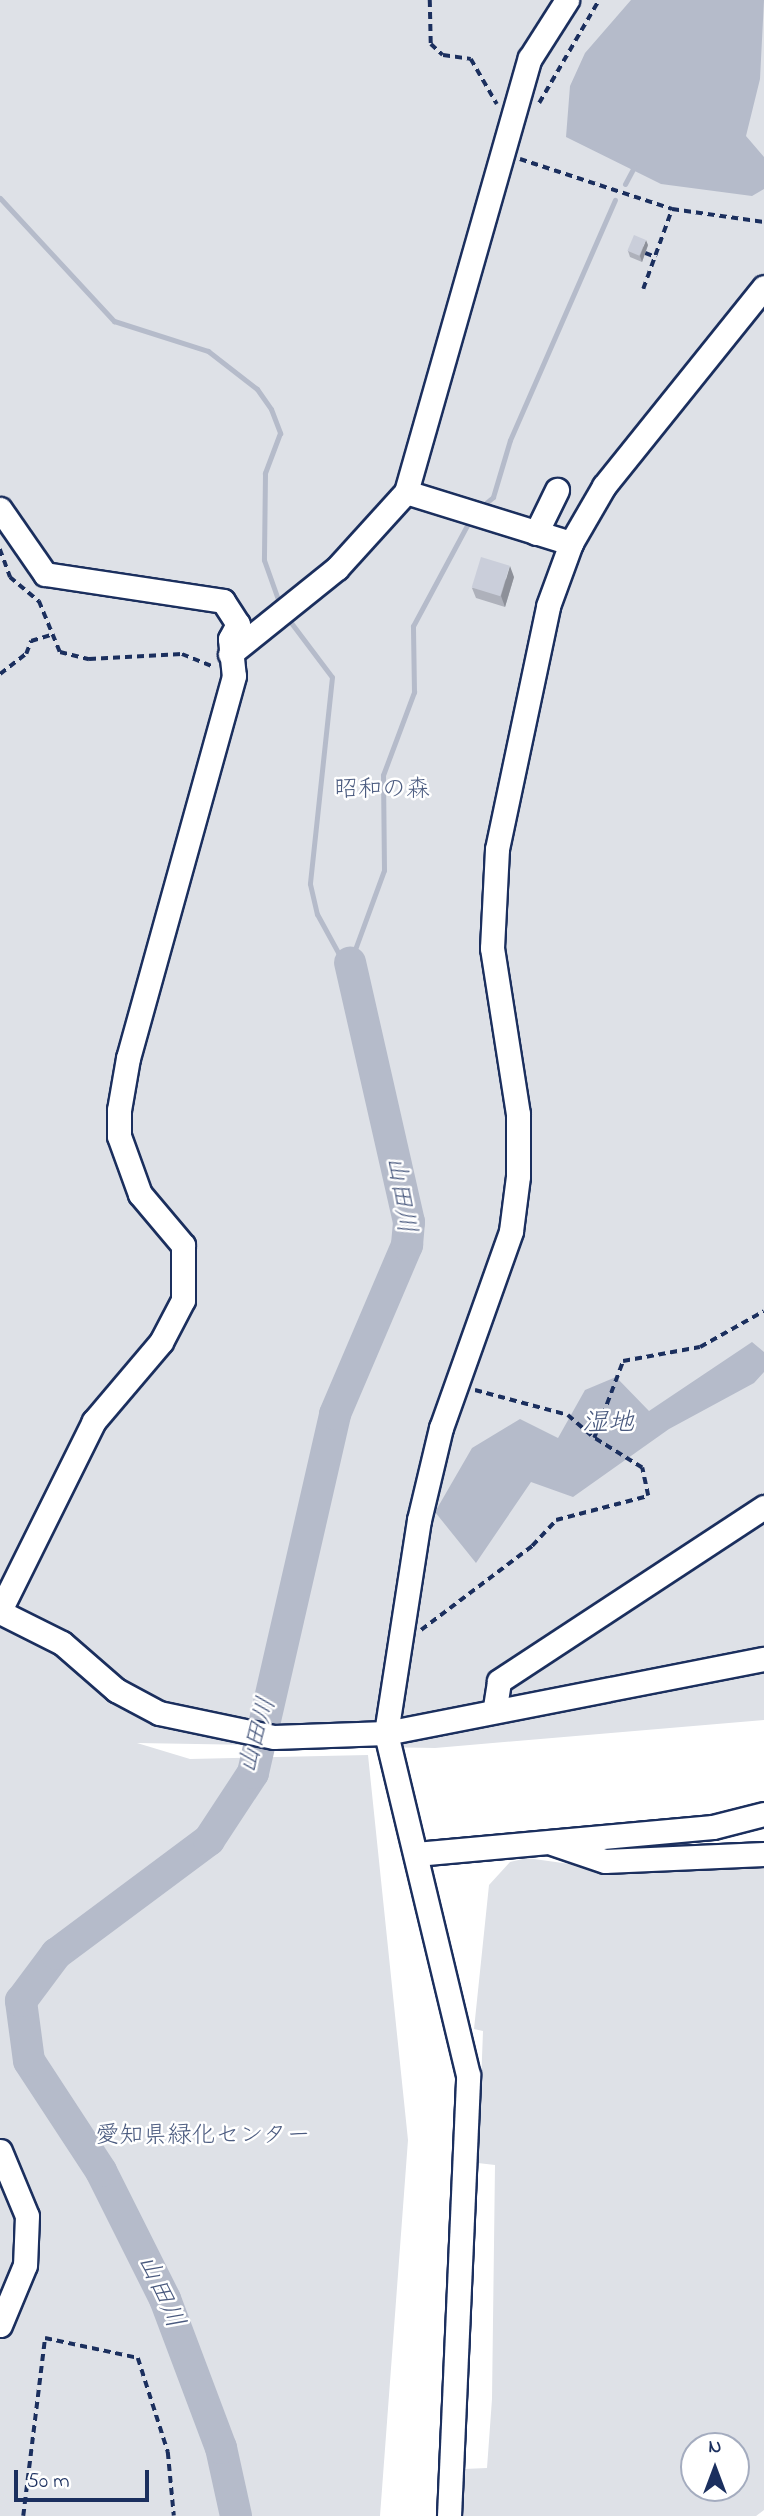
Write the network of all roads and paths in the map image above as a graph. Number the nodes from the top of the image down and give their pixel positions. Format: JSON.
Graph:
{"nodes":[{"id":1,"x":430,"y":0,"type":"edge"},
{"id":2,"x":567,"y":0,"type":"edge"},
{"id":3,"x":599,"y":0,"type":"edge"},
{"id":4,"x":538,"y":106,"type":"dead end"},
{"id":5,"x":512,"y":121,"type":"junction"},
{"id":6,"x":517,"y":154,"type":"junction"},
{"id":7,"x":672,"y":209,"type":"junction"},
{"id":8,"x":764,"y":222,"type":"edge"},
{"id":9,"x":645,"y":253,"type":"edge"},
{"id":10,"x":656,"y":257,"type":"junction"},
{"id":11,"x":764,"y":288,"type":"edge"},
{"id":12,"x":643,"y":289,"type":"dead end"},
{"id":13,"x":557,"y":490,"type":"dead end"},
{"id":14,"x":406,"y":492,"type":"junction"},
{"id":15,"x":0,"y":509,"type":"edge"},
{"id":16,"x":536,"y":533,"type":"junction"},
{"id":17,"x":571,"y":543,"type":"junction"},
{"id":18,"x":0,"y":550,"type":"edge"},
{"id":19,"x":51,"y":635,"type":"junction"},
{"id":20,"x":232,"y":665,"type":"junction"},
{"id":21,"x":0,"y":674,"type":"edge"},
{"id":22,"x":764,"y":1311,"type":"edge"},
{"id":23,"x":456,"y":1384,"type":"junction"},
{"id":24,"x":594,"y":1438,"type":"junction"},
{"id":25,"x":764,"y":1507,"type":"edge"},
{"id":26,"x":0,"y":1611,"type":"edge"},
{"id":27,"x":400,"y":1639,"type":"junction"},
{"id":28,"x":764,"y":1658,"type":"edge"},
{"id":29,"x":495,"y":1707,"type":"junction"},
{"id":30,"x":386,"y":1733,"type":"junction"},
{"id":31,"x":764,"y":1814,"type":"edge"},
{"id":32,"x":552,"y":1843,"type":"junction"},
{"id":33,"x":416,"y":1854,"type":"junction"},
{"id":34,"x":764,"y":1854,"type":"edge"},
{"id":35,"x":0,"y":2151,"type":"edge"},
{"id":36,"x":0,"y":2325,"type":"edge"},
{"id":37,"x":23,"y":2516,"type":"edge"},
{"id":38,"x":174,"y":2516,"type":"edge"},
{"id":39,"x":449,"y":2516,"type":"edge"}],
"edges":[{"from":1,"to":5,"type":"path"},
{"from":2,"to":5,"type":"street"},
{"from":3,"to":4,"type":"path"},
{"from":5,"to":6,"type":"street"},
{"from":6,"to":7,"type":"path"},
{"from":6,"to":14,"type":"street"},
{"from":7,"to":8,"type":"path"},
{"from":7,"to":10,"type":"path"},
{"from":9,"to":10,"type":"path"},
{"from":10,"to":12,"type":"path"},
{"from":11,"to":17,"type":"street"},
{"from":13,"to":16,"type":"street"},
{"from":14,"to":16,"type":"street"},
{"from":14,"to":20,"type":"street"},
{"from":15,"to":20,"type":"street"},
{"from":16,"to":17,"type":"street"},
{"from":17,"to":23,"type":"street"},
{"from":18,"to":19,"type":"path"},
{"from":19,"to":20,"type":"path"},
{"from":19,"to":21,"type":"path"},
{"from":20,"to":26,"type":"street"},
{"from":22,"to":24,"type":"path"},
{"from":23,"to":24,"type":"path"},
{"from":23,"to":27,"type":"street"},
{"from":24,"to":27,"type":"path"},
{"from":25,"to":29,"type":"street"},
{"from":26,"to":30,"type":"street"},
{"from":27,"to":30,"type":"street"},
{"from":28,"to":29,"type":"street"},
{"from":29,"to":30,"type":"street"},
{"from":30,"to":33,"type":"street"},
{"from":31,"to":32,"type":"street"},
{"from":32,"to":33,"type":"street"},
{"from":32,"to":34,"type":"street"},
{"from":33,"to":39,"type":"street"},
{"from":35,"to":36,"type":"street"},
{"from":37,"to":38,"type":"path"}]}
